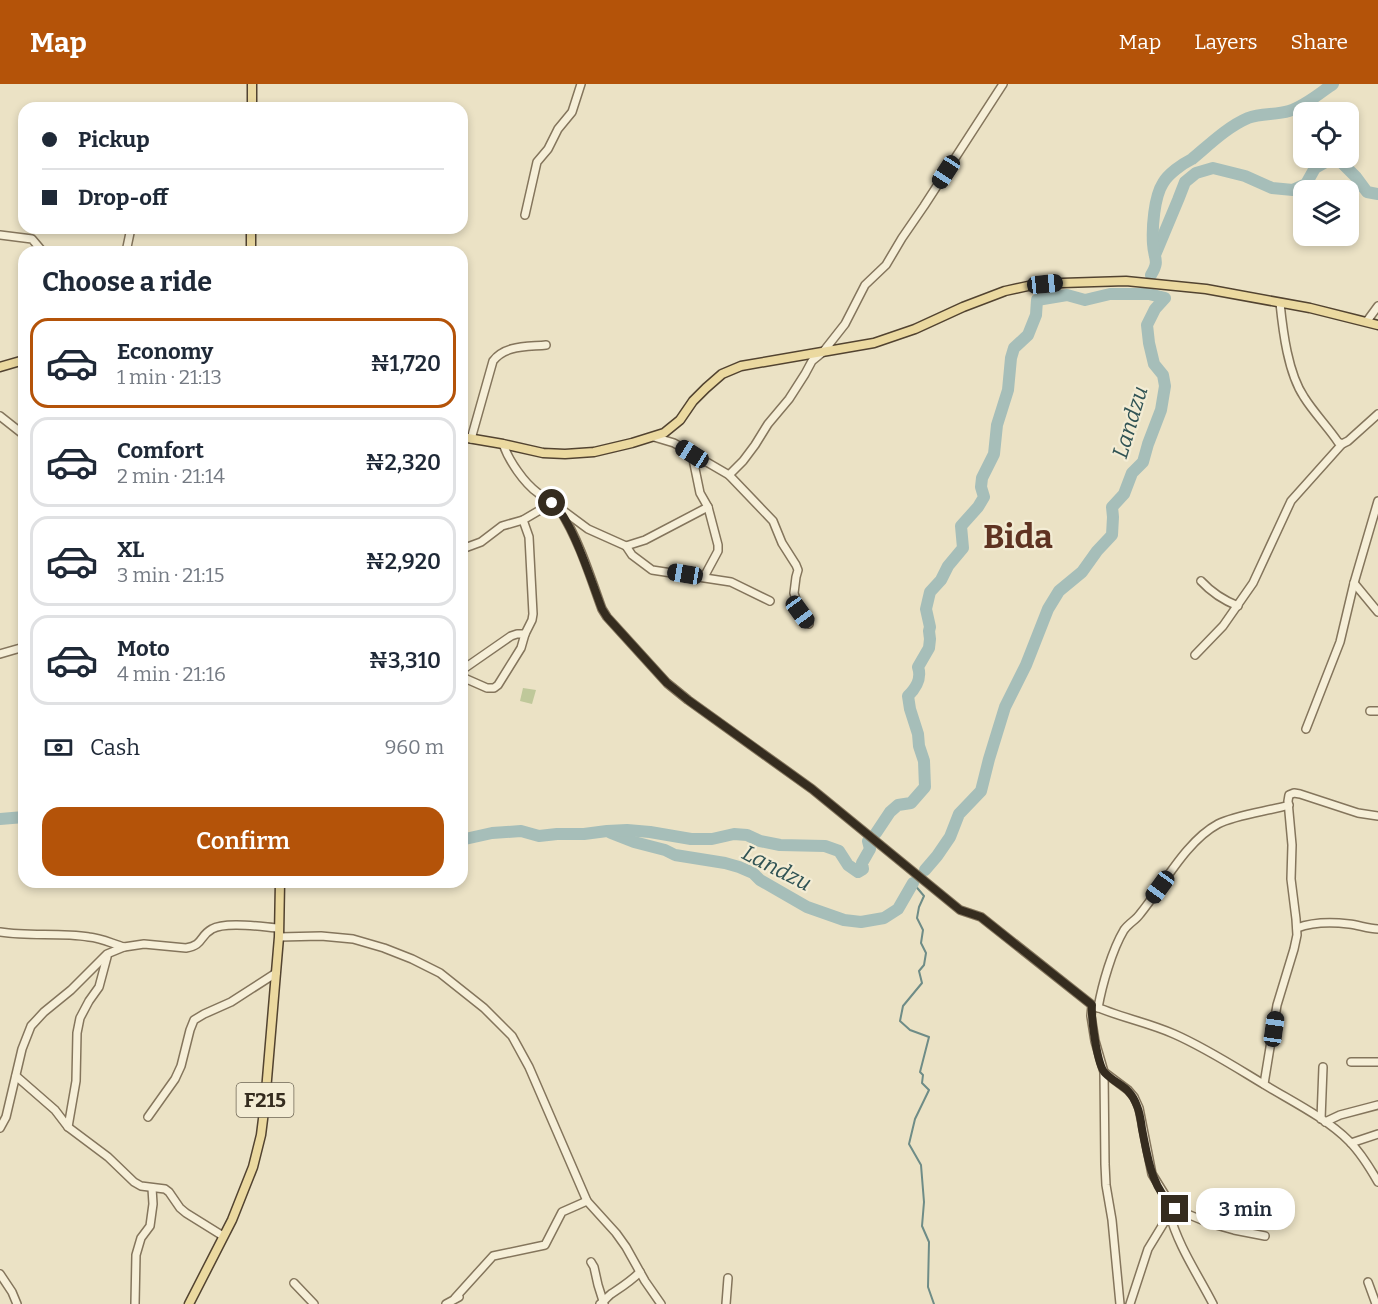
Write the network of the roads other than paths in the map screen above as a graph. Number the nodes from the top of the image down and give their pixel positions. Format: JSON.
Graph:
{"nodes":[{"id":1,"x":252,"y":84,"type":"edge"},
{"id":2,"x":581,"y":84,"type":"edge"},
{"id":3,"x":1003,"y":84,"type":"edge"},
{"id":4,"x":252,"y":102,"type":"edge"},
{"id":5,"x":525,"y":215,"type":"dead end"},
{"id":6,"x":0,"y":235,"type":"edge"},
{"id":7,"x":38,"y":246,"type":"edge"},
{"id":8,"x":1280,"y":303,"type":"junction"},
{"id":9,"x":1378,"y":306,"type":"edge"},
{"id":10,"x":1367,"y":321,"type":"junction"},
{"id":11,"x":1378,"y":325,"type":"edge"},
{"id":12,"x":546,"y":345,"type":"dead end"},
{"id":13,"x":823,"y":352,"type":"junction"},
{"id":14,"x":18,"y":362,"type":"edge"},
{"id":15,"x":0,"y":367,"type":"edge"},
{"id":16,"x":1378,"y":414,"type":"edge"},
{"id":17,"x":0,"y":416,"type":"edge"},
{"id":18,"x":18,"y":431,"type":"edge"},
{"id":19,"x":468,"y":432,"type":"edge"},
{"id":20,"x":654,"y":437,"type":"junction"},
{"id":21,"x":468,"y":438,"type":"edge"},
{"id":22,"x":503,"y":444,"type":"junction"},
{"id":23,"x":1342,"y":444,"type":"junction"},
{"id":24,"x":692,"y":454,"type":"junction"},
{"id":25,"x":729,"y":475,"type":"junction"},
{"id":26,"x":1378,"y":501,"type":"edge"},
{"id":27,"x":556,"y":505,"type":"junction"},
{"id":28,"x":708,"y":507,"type":"junction"},
{"id":29,"x":523,"y":520,"type":"junction"},
{"id":30,"x":1370,"y":528,"type":"junction"},
{"id":31,"x":1378,"y":531,"type":"edge"},
{"id":32,"x":626,"y":546,"type":"junction"},
{"id":33,"x":468,"y":547,"type":"edge"},
{"id":34,"x":704,"y":577,"type":"junction"},
{"id":35,"x":1201,"y":581,"type":"dead end"},
{"id":36,"x":1354,"y":583,"type":"junction"},
{"id":37,"x":770,"y":602,"type":"dead end"},
{"id":38,"x":1238,"y":606,"type":"junction"},
{"id":39,"x":1378,"y":612,"type":"edge"},
{"id":40,"x":809,"y":624,"type":"dead end"},
{"id":41,"x":525,"y":634,"type":"junction"},
{"id":42,"x":18,"y":649,"type":"edge"},
{"id":43,"x":0,"y":654,"type":"edge"},
{"id":44,"x":1196,"y":655,"type":"dead end"},
{"id":45,"x":468,"y":666,"type":"edge"},
{"id":46,"x":468,"y":680,"type":"edge"},
{"id":47,"x":1370,"y":711,"type":"dead end"},
{"id":48,"x":1378,"y":711,"type":"edge"},
{"id":49,"x":1306,"y":729,"type":"dead end"},
{"id":50,"x":1289,"y":805,"type":"junction"},
{"id":51,"x":1378,"y":816,"type":"edge"},
{"id":52,"x":280,"y":888,"type":"edge"},
{"id":53,"x":1297,"y":928,"type":"junction"},
{"id":54,"x":1378,"y":929,"type":"edge"},
{"id":55,"x":0,"y":932,"type":"edge"},
{"id":56,"x":279,"y":932,"type":"junction"},
{"id":57,"x":124,"y":947,"type":"junction"},
{"id":58,"x":107,"y":954,"type":"junction"},
{"id":59,"x":276,"y":973,"type":"junction"},
{"id":60,"x":1095,"y":1007,"type":"junction"},
{"id":61,"x":1351,"y":1062,"type":"dead end"},
{"id":62,"x":1378,"y":1062,"type":"edge"},
{"id":63,"x":1323,"y":1067,"type":"dead end"},
{"id":64,"x":1104,"y":1072,"type":"junction"},
{"id":65,"x":16,"y":1076,"type":"junction"},
{"id":66,"x":1264,"y":1084,"type":"junction"},
{"id":67,"x":1378,"y":1105,"type":"edge"},
{"id":68,"x":148,"y":1117,"type":"dead end"},
{"id":69,"x":1323,"y":1121,"type":"junction"},
{"id":70,"x":69,"y":1127,"type":"junction"},
{"id":71,"x":0,"y":1128,"type":"edge"},
{"id":72,"x":1378,"y":1134,"type":"edge"},
{"id":73,"x":1351,"y":1143,"type":"junction"},
{"id":74,"x":1378,"y":1182,"type":"edge"},
{"id":75,"x":152,"y":1188,"type":"junction"},
{"id":76,"x":586,"y":1201,"type":"junction"},
{"id":77,"x":1171,"y":1210,"type":"junction"},
{"id":78,"x":223,"y":1236,"type":"junction"},
{"id":79,"x":1265,"y":1236,"type":"dead end"},
{"id":80,"x":591,"y":1262,"type":"dead end"},
{"id":81,"x":640,"y":1272,"type":"junction"},
{"id":82,"x":0,"y":1274,"type":"edge"},
{"id":83,"x":728,"y":1278,"type":"dead end"},
{"id":84,"x":1368,"y":1282,"type":"dead end"},
{"id":85,"x":294,"y":1283,"type":"dead end"},
{"id":86,"x":603,"y":1303,"type":"edge"},
{"id":87,"x":17,"y":1304,"type":"edge"},
{"id":88,"x":135,"y":1304,"type":"edge"},
{"id":89,"x":189,"y":1304,"type":"edge"},
{"id":90,"x":314,"y":1304,"type":"edge"},
{"id":91,"x":446,"y":1304,"type":"edge"},
{"id":92,"x":661,"y":1304,"type":"edge"},
{"id":93,"x":726,"y":1304,"type":"edge"},
{"id":94,"x":1120,"y":1304,"type":"edge"},
{"id":95,"x":1130,"y":1304,"type":"edge"},
{"id":96,"x":1213,"y":1304,"type":"edge"},
{"id":97,"x":1376,"y":1304,"type":"edge"}],
"edges":[{"from":1,"to":4,"type":"main road"},
{"from":2,"to":5,"type":"street"},
{"from":3,"to":13,"type":"street"},
{"from":6,"to":7,"type":"street"},
{"from":8,"to":10,"type":"main road"},
{"from":8,"to":13,"type":"main road"},
{"from":8,"to":23,"type":"street"},
{"from":9,"to":10,"type":"street"},
{"from":10,"to":11,"type":"main road"},
{"from":12,"to":19,"type":"street"},
{"from":13,"to":20,"type":"main road"},
{"from":13,"to":25,"type":"street"},
{"from":14,"to":15,"type":"main road"},
{"from":16,"to":23,"type":"street"},
{"from":17,"to":18,"type":"street"},
{"from":20,"to":22,"type":"main road"},
{"from":20,"to":24,"type":"street"},
{"from":21,"to":22,"type":"main road"},
{"from":22,"to":27,"type":"street"},
{"from":23,"to":38,"type":"street"},
{"from":24,"to":25,"type":"street"},
{"from":24,"to":28,"type":"street"},
{"from":25,"to":40,"type":"street"},
{"from":26,"to":30,"type":"street"},
{"from":27,"to":29,"type":"street"},
{"from":27,"to":32,"type":"street"},
{"from":27,"to":60,"type":"street"},
{"from":28,"to":32,"type":"street"},
{"from":28,"to":34,"type":"street"},
{"from":29,"to":33,"type":"street"},
{"from":29,"to":41,"type":"street"},
{"from":30,"to":31,"type":"street"},
{"from":30,"to":36,"type":"street"},
{"from":32,"to":34,"type":"street"},
{"from":34,"to":37,"type":"street"},
{"from":35,"to":38,"type":"street"},
{"from":36,"to":39,"type":"street"},
{"from":36,"to":49,"type":"street"},
{"from":38,"to":44,"type":"street"},
{"from":41,"to":45,"type":"street"},
{"from":41,"to":46,"type":"street"},
{"from":42,"to":43,"type":"street"},
{"from":47,"to":48,"type":"street"},
{"from":50,"to":51,"type":"street"},
{"from":50,"to":53,"type":"street"},
{"from":50,"to":60,"type":"street"},
{"from":52,"to":56,"type":"main road","number":"F215"},
{"from":53,"to":54,"type":"street"},
{"from":53,"to":66,"type":"street"},
{"from":55,"to":57,"type":"street"},
{"from":56,"to":57,"type":"street"},
{"from":56,"to":59,"type":"main road","number":"F215"},
{"from":56,"to":76,"type":"street"},
{"from":57,"to":58,"type":"street"},
{"from":58,"to":65,"type":"street"},
{"from":58,"to":70,"type":"street"},
{"from":59,"to":68,"type":"street"},
{"from":59,"to":78,"type":"main road","number":"F215"},
{"from":60,"to":64,"type":"street"},
{"from":60,"to":66,"type":"street"},
{"from":61,"to":62,"type":"street"},
{"from":63,"to":69,"type":"street"},
{"from":64,"to":77,"type":"street"},
{"from":64,"to":94,"type":"street"},
{"from":65,"to":70,"type":"street"},
{"from":65,"to":71,"type":"street"},
{"from":66,"to":69,"type":"street"},
{"from":67,"to":69,"type":"street"},
{"from":69,"to":73,"type":"street"},
{"from":70,"to":75,"type":"street"},
{"from":72,"to":73,"type":"street"},
{"from":73,"to":74,"type":"street"},
{"from":75,"to":78,"type":"street"},
{"from":75,"to":88,"type":"street"},
{"from":76,"to":81,"type":"street"},
{"from":76,"to":91,"type":"street"},
{"from":77,"to":79,"type":"street"},
{"from":77,"to":95,"type":"street"},
{"from":77,"to":96,"type":"street"},
{"from":78,"to":89,"type":"main road","number":"F215"},
{"from":80,"to":86,"type":"street"},
{"from":81,"to":86,"type":"street"},
{"from":81,"to":92,"type":"street"},
{"from":82,"to":87,"type":"street"},
{"from":83,"to":93,"type":"street"},
{"from":84,"to":97,"type":"street"},
{"from":85,"to":90,"type":"street"}]}
